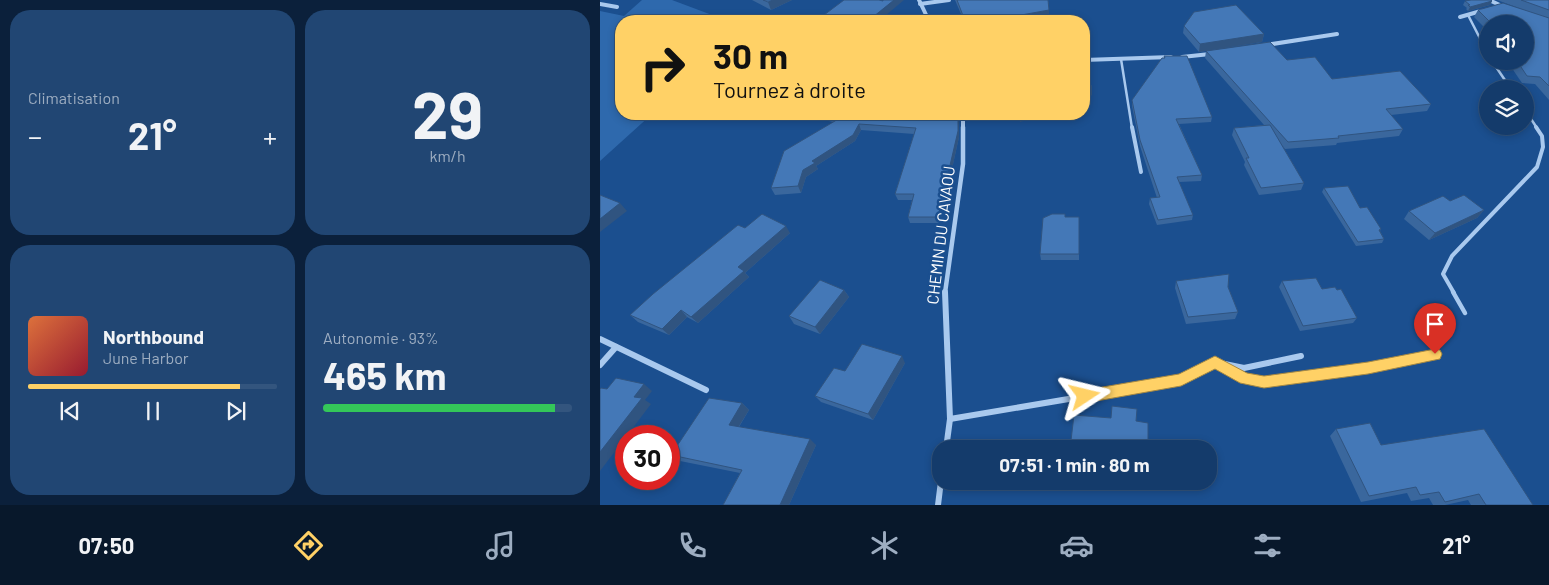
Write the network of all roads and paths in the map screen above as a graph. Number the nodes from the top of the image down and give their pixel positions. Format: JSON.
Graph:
{"nodes":[{"id":1,"x":949,"y":0,"type":"edge"},
{"id":2,"x":1489,"y":0,"type":"edge"},
{"id":3,"x":920,"y":2,"type":"edge"},
{"id":4,"x":600,"y":4,"type":"edge"},
{"id":5,"x":1499,"y":6,"type":"junction"},
{"id":6,"x":617,"y":7,"type":"dead end"},
{"id":7,"x":1491,"y":8,"type":"edge"},
{"id":8,"x":1507,"y":9,"type":"edge"},
{"id":9,"x":1483,"y":10,"type":"edge"},
{"id":10,"x":926,"y":15,"type":"edge"},
{"id":11,"x":1468,"y":15,"type":"junction"},
{"id":12,"x":1460,"y":17,"type":"dead end"},
{"id":13,"x":1337,"y":34,"type":"dead end"},
{"id":14,"x":1479,"y":36,"type":"edge"},
{"id":15,"x":1265,"y":45,"type":"edge"},
{"id":16,"x":1217,"y":53,"type":"edge"},
{"id":17,"x":1121,"y":59,"type":"junction"},
{"id":18,"x":1090,"y":60,"type":"edge"},
{"id":19,"x":963,"y":120,"type":"edge"},
{"id":20,"x":1534,"y":124,"type":"edge"},
{"id":21,"x":1141,"y":172,"type":"dead end"},
{"id":22,"x":1465,"y":313,"type":"dead end"},
{"id":23,"x":600,"y":339,"type":"edge"},
{"id":24,"x":616,"y":347,"type":"junction"},
{"id":25,"x":1435,"y":354,"type":"dead end"},
{"id":26,"x":1301,"y":356,"type":"dead end"},
{"id":27,"x":1215,"y":362,"type":"junction"},
{"id":28,"x":600,"y":365,"type":"edge"},
{"id":29,"x":706,"y":390,"type":"dead end"},
{"id":30,"x":950,"y":419,"type":"junction"},
{"id":31,"x":947,"y":440,"type":"edge"},
{"id":32,"x":940,"y":490,"type":"edge"},
{"id":33,"x":938,"y":505,"type":"edge"}],
"edges":[{"from":1,"to":3,"type":"street"},
{"from":2,"to":5,"type":"street"},
{"from":3,"to":10,"type":"street"},
{"from":4,"to":6,"type":"street"},
{"from":5,"to":7,"type":"street"},
{"from":5,"to":8,"type":"street"},
{"from":9,"to":11,"type":"street"},
{"from":11,"to":12,"type":"street"},
{"from":11,"to":14,"type":"lane"},
{"from":13,"to":15,"type":"street"},
{"from":16,"to":17,"type":"street"},
{"from":17,"to":18,"type":"street"},
{"from":17,"to":21,"type":"lane"},
{"from":19,"to":30,"type":"street","name":"CHEMIN DU CAVAOU"},
{"from":20,"to":22,"type":"lane"},
{"from":23,"to":24,"type":"street"},
{"from":24,"to":28,"type":"street"},
{"from":24,"to":29,"type":"street"},
{"from":25,"to":27,"type":"lane"},
{"from":26,"to":27,"type":"street"},
{"from":27,"to":30,"type":"street"},
{"from":30,"to":31,"type":"street","name":"CHEMIN DU CAVAOU"},
{"from":32,"to":33,"type":"street"}]}
